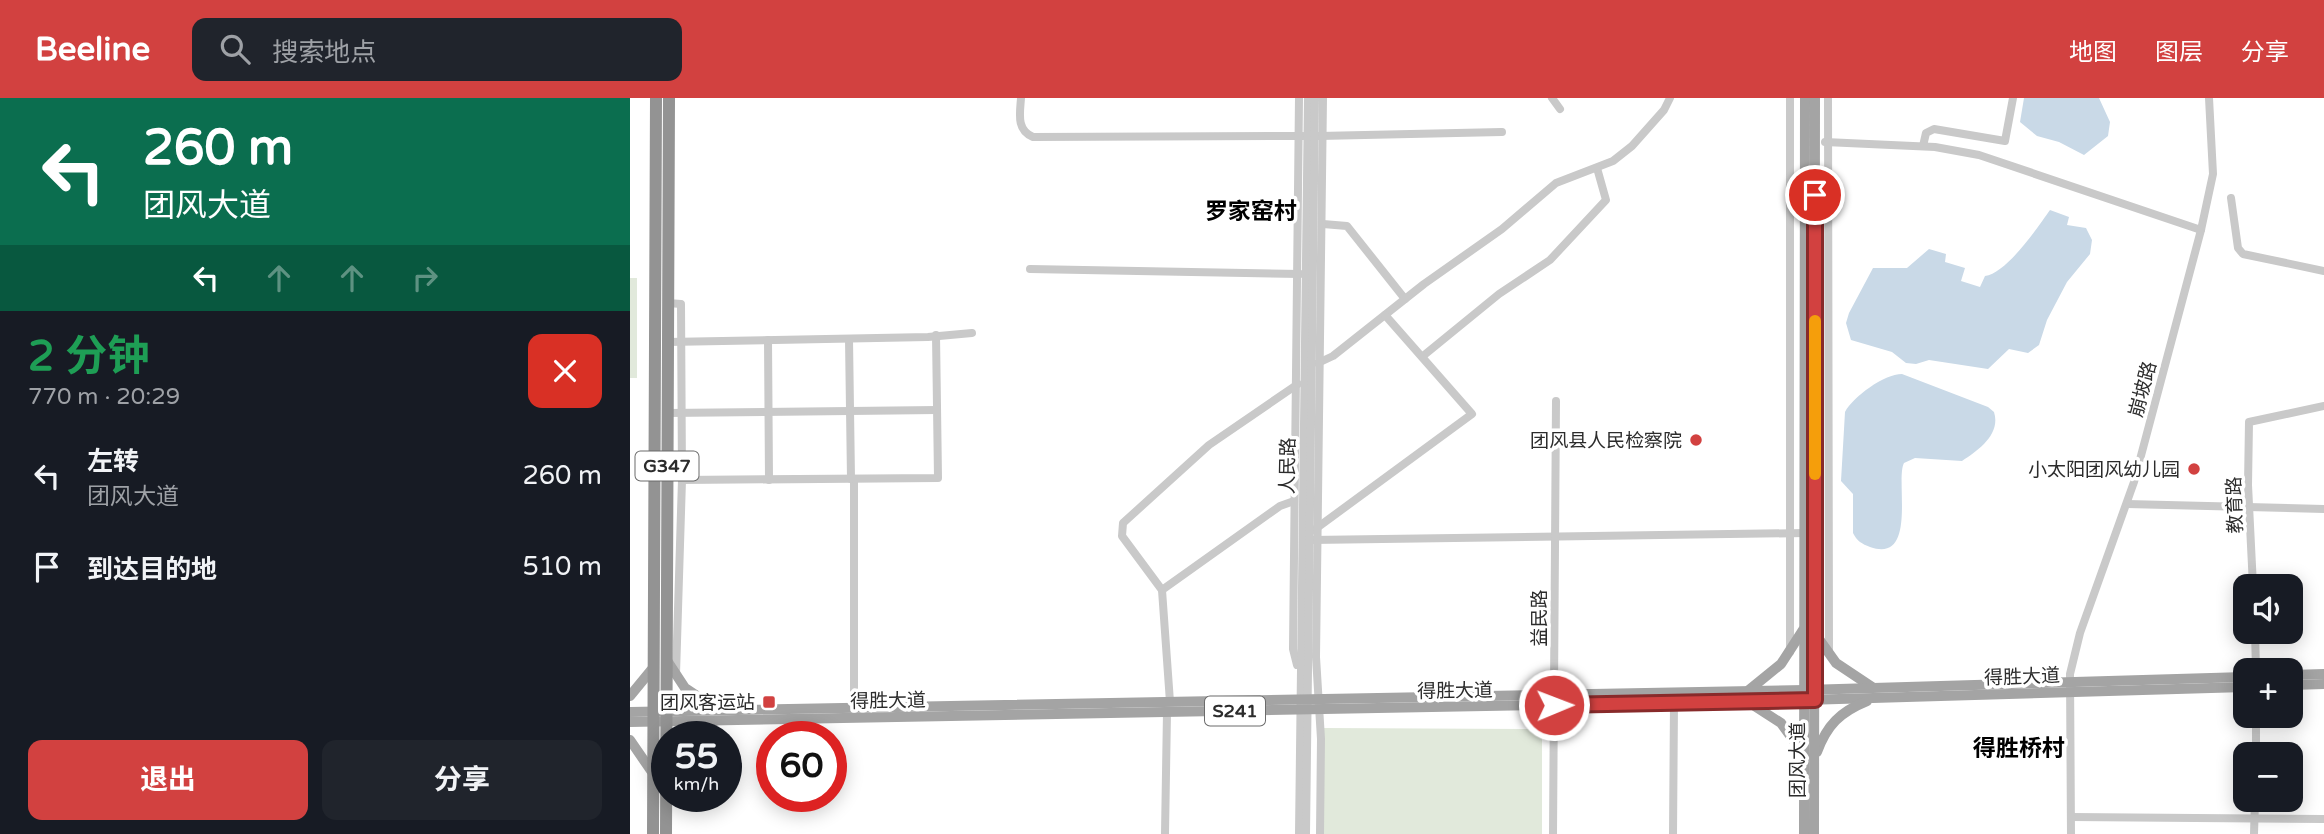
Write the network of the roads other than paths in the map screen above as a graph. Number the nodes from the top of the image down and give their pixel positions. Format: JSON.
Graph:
{"nodes":[{"id":1,"x":656,"y":98,"type":"edge"},
{"id":2,"x":669,"y":98,"type":"edge"},
{"id":3,"x":1021,"y":98,"type":"edge"},
{"id":4,"x":1299,"y":98,"type":"edge"},
{"id":5,"x":1308,"y":98,"type":"edge"},
{"id":6,"x":1315,"y":98,"type":"edge"},
{"id":7,"x":1323,"y":98,"type":"edge"},
{"id":8,"x":1552,"y":98,"type":"edge"},
{"id":9,"x":1670,"y":98,"type":"edge"},
{"id":10,"x":1790,"y":98,"type":"edge"},
{"id":11,"x":1805,"y":98,"type":"edge"},
{"id":12,"x":1815,"y":98,"type":"edge"},
{"id":13,"x":1828,"y":98,"type":"edge"},
{"id":14,"x":2013,"y":98,"type":"edge"},
{"id":15,"x":2210,"y":98,"type":"edge"},
{"id":16,"x":1560,"y":109,"type":"dead end"},
{"id":17,"x":1502,"y":132,"type":"dead end"},
{"id":18,"x":1311,"y":136,"type":"junction"},
{"id":19,"x":1815,"y":141,"type":"junction"},
{"id":20,"x":1828,"y":142,"type":"junction"},
{"id":21,"x":1923,"y":146,"type":"junction"},
{"id":22,"x":1597,"y":168,"type":"junction"},
{"id":23,"x":2231,"y":198,"type":"dead end"},
{"id":24,"x":1323,"y":223,"type":"junction"},
{"id":25,"x":2201,"y":230,"type":"junction"},
{"id":26,"x":1030,"y":269,"type":"dead end"},
{"id":27,"x":2324,"y":271,"type":"edge"},
{"id":28,"x":1297,"y":274,"type":"junction"},
{"id":29,"x":1307,"y":274,"type":"junction"},
{"id":30,"x":1405,"y":299,"type":"junction"},
{"id":31,"x":668,"y":303,"type":"junction"},
{"id":32,"x":1385,"y":315,"type":"junction"},
{"id":33,"x":972,"y":333,"type":"dead end"},
{"id":34,"x":936,"y":335,"type":"junction"},
{"id":35,"x":849,"y":339,"type":"junction"},
{"id":36,"x":768,"y":340,"type":"junction"},
{"id":37,"x":667,"y":342,"type":"junction"},
{"id":38,"x":681,"y":342,"type":"junction"},
{"id":39,"x":1423,"y":356,"type":"junction"},
{"id":40,"x":1316,"y":364,"type":"junction"},
{"id":41,"x":1305,"y":379,"type":"junction"},
{"id":42,"x":1296,"y":385,"type":"junction"},
{"id":43,"x":1556,"y":401,"type":"dead end"},
{"id":44,"x":2324,"y":407,"type":"edge"},
{"id":45,"x":937,"y":410,"type":"junction"},
{"id":46,"x":850,"y":411,"type":"junction"},
{"id":47,"x":769,"y":412,"type":"junction"},
{"id":48,"x":667,"y":413,"type":"junction"},
{"id":49,"x":682,"y":413,"type":"junction"},
{"id":50,"x":852,"y":479,"type":"junction"},
{"id":51,"x":682,"y":480,"type":"junction"},
{"id":52,"x":769,"y":480,"type":"junction"},
{"id":53,"x":1294,"y":501,"type":"junction"},
{"id":54,"x":2127,"y":504,"type":"junction"},
{"id":55,"x":2249,"y":507,"type":"junction"},
{"id":56,"x":2324,"y":509,"type":"edge"},
{"id":57,"x":1317,"y":527,"type":"junction"},
{"id":58,"x":1790,"y":533,"type":"junction"},
{"id":59,"x":1805,"y":533,"type":"junction"},
{"id":60,"x":1556,"y":536,"type":"junction"},
{"id":61,"x":1311,"y":538,"type":"junction"},
{"id":62,"x":2252,"y":574,"type":"edge"},
{"id":63,"x":1162,"y":590,"type":"junction"},
{"id":64,"x":1810,"y":630,"type":"junction"},
{"id":65,"x":1790,"y":653,"type":"junction"},
{"id":66,"x":1829,"y":656,"type":"junction"},
{"id":67,"x":666,"y":659,"type":"junction"},
{"id":68,"x":653,"y":668,"type":"junction"},
{"id":69,"x":2324,"y":674,"type":"edge"},
{"id":70,"x":1300,"y":675,"type":"junction"},
{"id":71,"x":2303,"y":675,"type":"edge"},
{"id":72,"x":676,"y":677,"type":"junction"},
{"id":73,"x":2233,"y":678,"type":"edge"},
{"id":74,"x":2324,"y":684,"type":"edge"},
{"id":75,"x":2303,"y":685,"type":"edge"},
{"id":76,"x":2070,"y":687,"type":"junction"},
{"id":77,"x":2233,"y":687,"type":"edge"},
{"id":78,"x":1875,"y":693,"type":"junction"},
{"id":79,"x":1810,"y":695,"type":"junction"},
{"id":80,"x":630,"y":696,"type":"edge"},
{"id":81,"x":1746,"y":696,"type":"junction"},
{"id":82,"x":1554,"y":700,"type":"junction"},
{"id":83,"x":1674,"y":703,"type":"junction"},
{"id":84,"x":1309,"y":705,"type":"junction"},
{"id":85,"x":1169,"y":707,"type":"junction"},
{"id":86,"x":854,"y":708,"type":"junction"},
{"id":87,"x":630,"y":712,"type":"edge"},
{"id":88,"x":660,"y":716,"type":"junction"},
{"id":89,"x":719,"y":716,"type":"junction"},
{"id":90,"x":659,"y":721,"type":"edge"},
{"id":91,"x":660,"y":721,"type":"edge"},
{"id":92,"x":713,"y":721,"type":"edge"},
{"id":93,"x":630,"y":722,"type":"edge"},
{"id":94,"x":630,"y":740,"type":"edge"},
{"id":95,"x":1810,"y":757,"type":"junction"},
{"id":96,"x":651,"y":771,"type":"edge"},
{"id":97,"x":653,"y":812,"type":"edge"},
{"id":98,"x":666,"y":812,"type":"edge"},
{"id":99,"x":2255,"y":812,"type":"edge"},
{"id":100,"x":2071,"y":817,"type":"junction"},
{"id":101,"x":2255,"y":818,"type":"junction"},
{"id":102,"x":2324,"y":819,"type":"edge"},
{"id":103,"x":653,"y":834,"type":"edge"},
{"id":104,"x":666,"y":834,"type":"edge"},
{"id":105,"x":1166,"y":834,"type":"edge"},
{"id":106,"x":1299,"y":834,"type":"edge"},
{"id":107,"x":1306,"y":834,"type":"edge"},
{"id":108,"x":1320,"y":834,"type":"edge"},
{"id":109,"x":1553,"y":834,"type":"edge"},
{"id":110,"x":1673,"y":834,"type":"edge"},
{"id":111,"x":1804,"y":834,"type":"edge"},
{"id":112,"x":1814,"y":834,"type":"edge"},
{"id":113,"x":2071,"y":834,"type":"edge"},
{"id":114,"x":2255,"y":834,"type":"edge"}],
"edges":[{"from":1,"to":68,"type":"highway","number":"G347"},
{"from":2,"to":31,"type":"highway","number":"G347"},
{"from":3,"to":18,"type":"street"},
{"from":4,"to":18,"type":"street"},
{"from":5,"to":18,"type":"street","name":"人民路"},
{"from":6,"to":18,"type":"street","name":"人民路"},
{"from":7,"to":18,"type":"street"},
{"from":8,"to":16,"type":"street"},
{"from":9,"to":22,"type":"street"},
{"from":10,"to":58,"type":"street"},
{"from":11,"to":59,"type":"main road","name":"团风大道"},
{"from":12,"to":19,"type":"main road","name":"团风大道"},
{"from":13,"to":20,"type":"street"},
{"from":14,"to":21,"type":"street"},
{"from":15,"to":25,"type":"street","name":"崩坡路"},
{"from":17,"to":18,"type":"street"},
{"from":18,"to":24,"type":"street"},
{"from":18,"to":28,"type":"street"},
{"from":18,"to":29,"type":"street","name":"人民路"},
{"from":18,"to":40,"type":"street","name":"人民路"},
{"from":19,"to":20,"type":"street"},
{"from":19,"to":64,"type":"main road","name":"团风大道"},
{"from":20,"to":21,"type":"street"},
{"from":20,"to":66,"type":"street"},
{"from":21,"to":25,"type":"street"},
{"from":22,"to":30,"type":"street"},
{"from":22,"to":39,"type":"street"},
{"from":23,"to":27,"type":"street"},
{"from":24,"to":30,"type":"street"},
{"from":24,"to":40,"type":"street"},
{"from":25,"to":54,"type":"street","name":"崩坡路"},
{"from":26,"to":28,"type":"street"},
{"from":28,"to":29,"type":"street"},
{"from":28,"to":42,"type":"street"},
{"from":29,"to":41,"type":"street","name":"人民路"},
{"from":30,"to":32,"type":"street"},
{"from":31,"to":37,"type":"highway","number":"G347"},
{"from":31,"to":38,"type":"street"},
{"from":32,"to":39,"type":"street"},
{"from":32,"to":40,"type":"street"},
{"from":33,"to":34,"type":"street"},
{"from":34,"to":35,"type":"street"},
{"from":34,"to":45,"type":"street"},
{"from":35,"to":36,"type":"street"},
{"from":35,"to":46,"type":"street"},
{"from":36,"to":38,"type":"street"},
{"from":36,"to":47,"type":"street"},
{"from":37,"to":38,"type":"street"},
{"from":37,"to":48,"type":"highway","number":"G347"},
{"from":38,"to":49,"type":"street"},
{"from":39,"to":57,"type":"street"},
{"from":40,"to":57,"type":"street"},
{"from":40,"to":61,"type":"street","name":"人民路"},
{"from":41,"to":42,"type":"street"},
{"from":41,"to":70,"type":"street","name":"人民路"},
{"from":42,"to":53,"type":"street"},
{"from":42,"to":63,"type":"street"},
{"from":43,"to":60,"type":"street","name":"益民路"},
{"from":44,"to":55,"type":"street","name":"教育路"},
{"from":45,"to":46,"type":"street"},
{"from":45,"to":50,"type":"street"},
{"from":46,"to":47,"type":"street"},
{"from":46,"to":50,"type":"street"},
{"from":47,"to":49,"type":"street"},
{"from":47,"to":52,"type":"street"},
{"from":48,"to":49,"type":"street"},
{"from":48,"to":67,"type":"highway","number":"G347"},
{"from":49,"to":51,"type":"street"},
{"from":50,"to":52,"type":"street"},
{"from":50,"to":86,"type":"street"},
{"from":51,"to":52,"type":"street"},
{"from":51,"to":72,"type":"street"},
{"from":53,"to":63,"type":"street"},
{"from":53,"to":70,"type":"street"},
{"from":54,"to":55,"type":"street"},
{"from":54,"to":76,"type":"street","name":"崩坡路"},
{"from":55,"to":56,"type":"street"},
{"from":55,"to":62,"type":"street","name":"教育路"},
{"from":57,"to":61,"type":"street"},
{"from":58,"to":59,"type":"street"},
{"from":58,"to":60,"type":"street"},
{"from":58,"to":65,"type":"street"},
{"from":59,"to":64,"type":"main road","name":"团风大道"},
{"from":60,"to":61,"type":"street"},
{"from":60,"to":82,"type":"street","name":"益民路"},
{"from":61,"to":84,"type":"street"},
{"from":63,"to":85,"type":"street"},
{"from":64,"to":65,"type":"main road"},
{"from":64,"to":66,"type":"main road"},
{"from":64,"to":79,"type":"main road","name":"团风大道"},
{"from":65,"to":81,"type":"main road"},
{"from":66,"to":78,"type":"main road"},
{"from":67,"to":72,"type":"main road"},
{"from":67,"to":88,"type":"highway","number":"G347"},
{"from":68,"to":80,"type":"main road"},
{"from":68,"to":88,"type":"highway","number":"G347"},
{"from":69,"to":71,"type":"main road"},
{"from":70,"to":84,"type":"street","name":"人民路"},
{"from":72,"to":89,"type":"main road"},
{"from":73,"to":76,"type":"main road","name":"得胜大道"},
{"from":74,"to":75,"type":"main road"},
{"from":76,"to":77,"type":"main road","name":"得胜大道"},
{"from":76,"to":78,"type":"main road","name":"得胜大道"},
{"from":76,"to":100,"type":"street","name":"崩坡路"},
{"from":78,"to":79,"type":"main road","name":"得胜大道"},
{"from":78,"to":95,"type":"main road"},
{"from":79,"to":81,"type":"main road","name":"得胜大道","number":"S241"},
{"from":79,"to":95,"type":"main road","name":"团风大道"},
{"from":81,"to":82,"type":"main road","name":"得胜大道","number":"S241"},
{"from":81,"to":83,"type":"main road","name":"得胜大道","number":"S241"},
{"from":81,"to":95,"type":"main road"},
{"from":82,"to":83,"type":"main road","name":"得胜大道","number":"S241"},
{"from":82,"to":84,"type":"main road","name":"得胜大道","number":"S241"},
{"from":82,"to":109,"type":"street","name":"益民路"},
{"from":83,"to":110,"type":"street"},
{"from":84,"to":85,"type":"main road","name":"得胜大道","number":"S241"},
{"from":84,"to":106,"type":"street","name":"人民路"},
{"from":84,"to":107,"type":"street","name":"人民路"},
{"from":84,"to":108,"type":"street"},
{"from":85,"to":86,"type":"main road","name":"得胜大道","number":"S241"},
{"from":85,"to":89,"type":"main road","name":"得胜大道","number":"S241"},
{"from":85,"to":105,"type":"street"},
{"from":86,"to":89,"type":"main road","name":"得胜大道","number":"S241"},
{"from":87,"to":88,"type":"main road","number":"S241"},
{"from":88,"to":89,"type":"main road","name":"得胜大道","number":"S241"},
{"from":88,"to":90,"type":"highway","number":"G347"},
{"from":88,"to":91,"type":"highway","number":"G347"},
{"from":88,"to":93,"type":"main road","number":"S241"},
{"from":89,"to":92,"type":"main road"},
{"from":94,"to":96,"type":"main road"},
{"from":95,"to":111,"type":"main road","name":"团风大道"},
{"from":95,"to":112,"type":"main road","name":"团风大道"},
{"from":97,"to":103,"type":"highway","number":"G347"},
{"from":98,"to":104,"type":"highway","number":"G347"},
{"from":99,"to":101,"type":"street"},
{"from":100,"to":101,"type":"street"},
{"from":100,"to":113,"type":"street","name":"崩坡路"},
{"from":101,"to":102,"type":"street"},
{"from":101,"to":114,"type":"street"}]}
